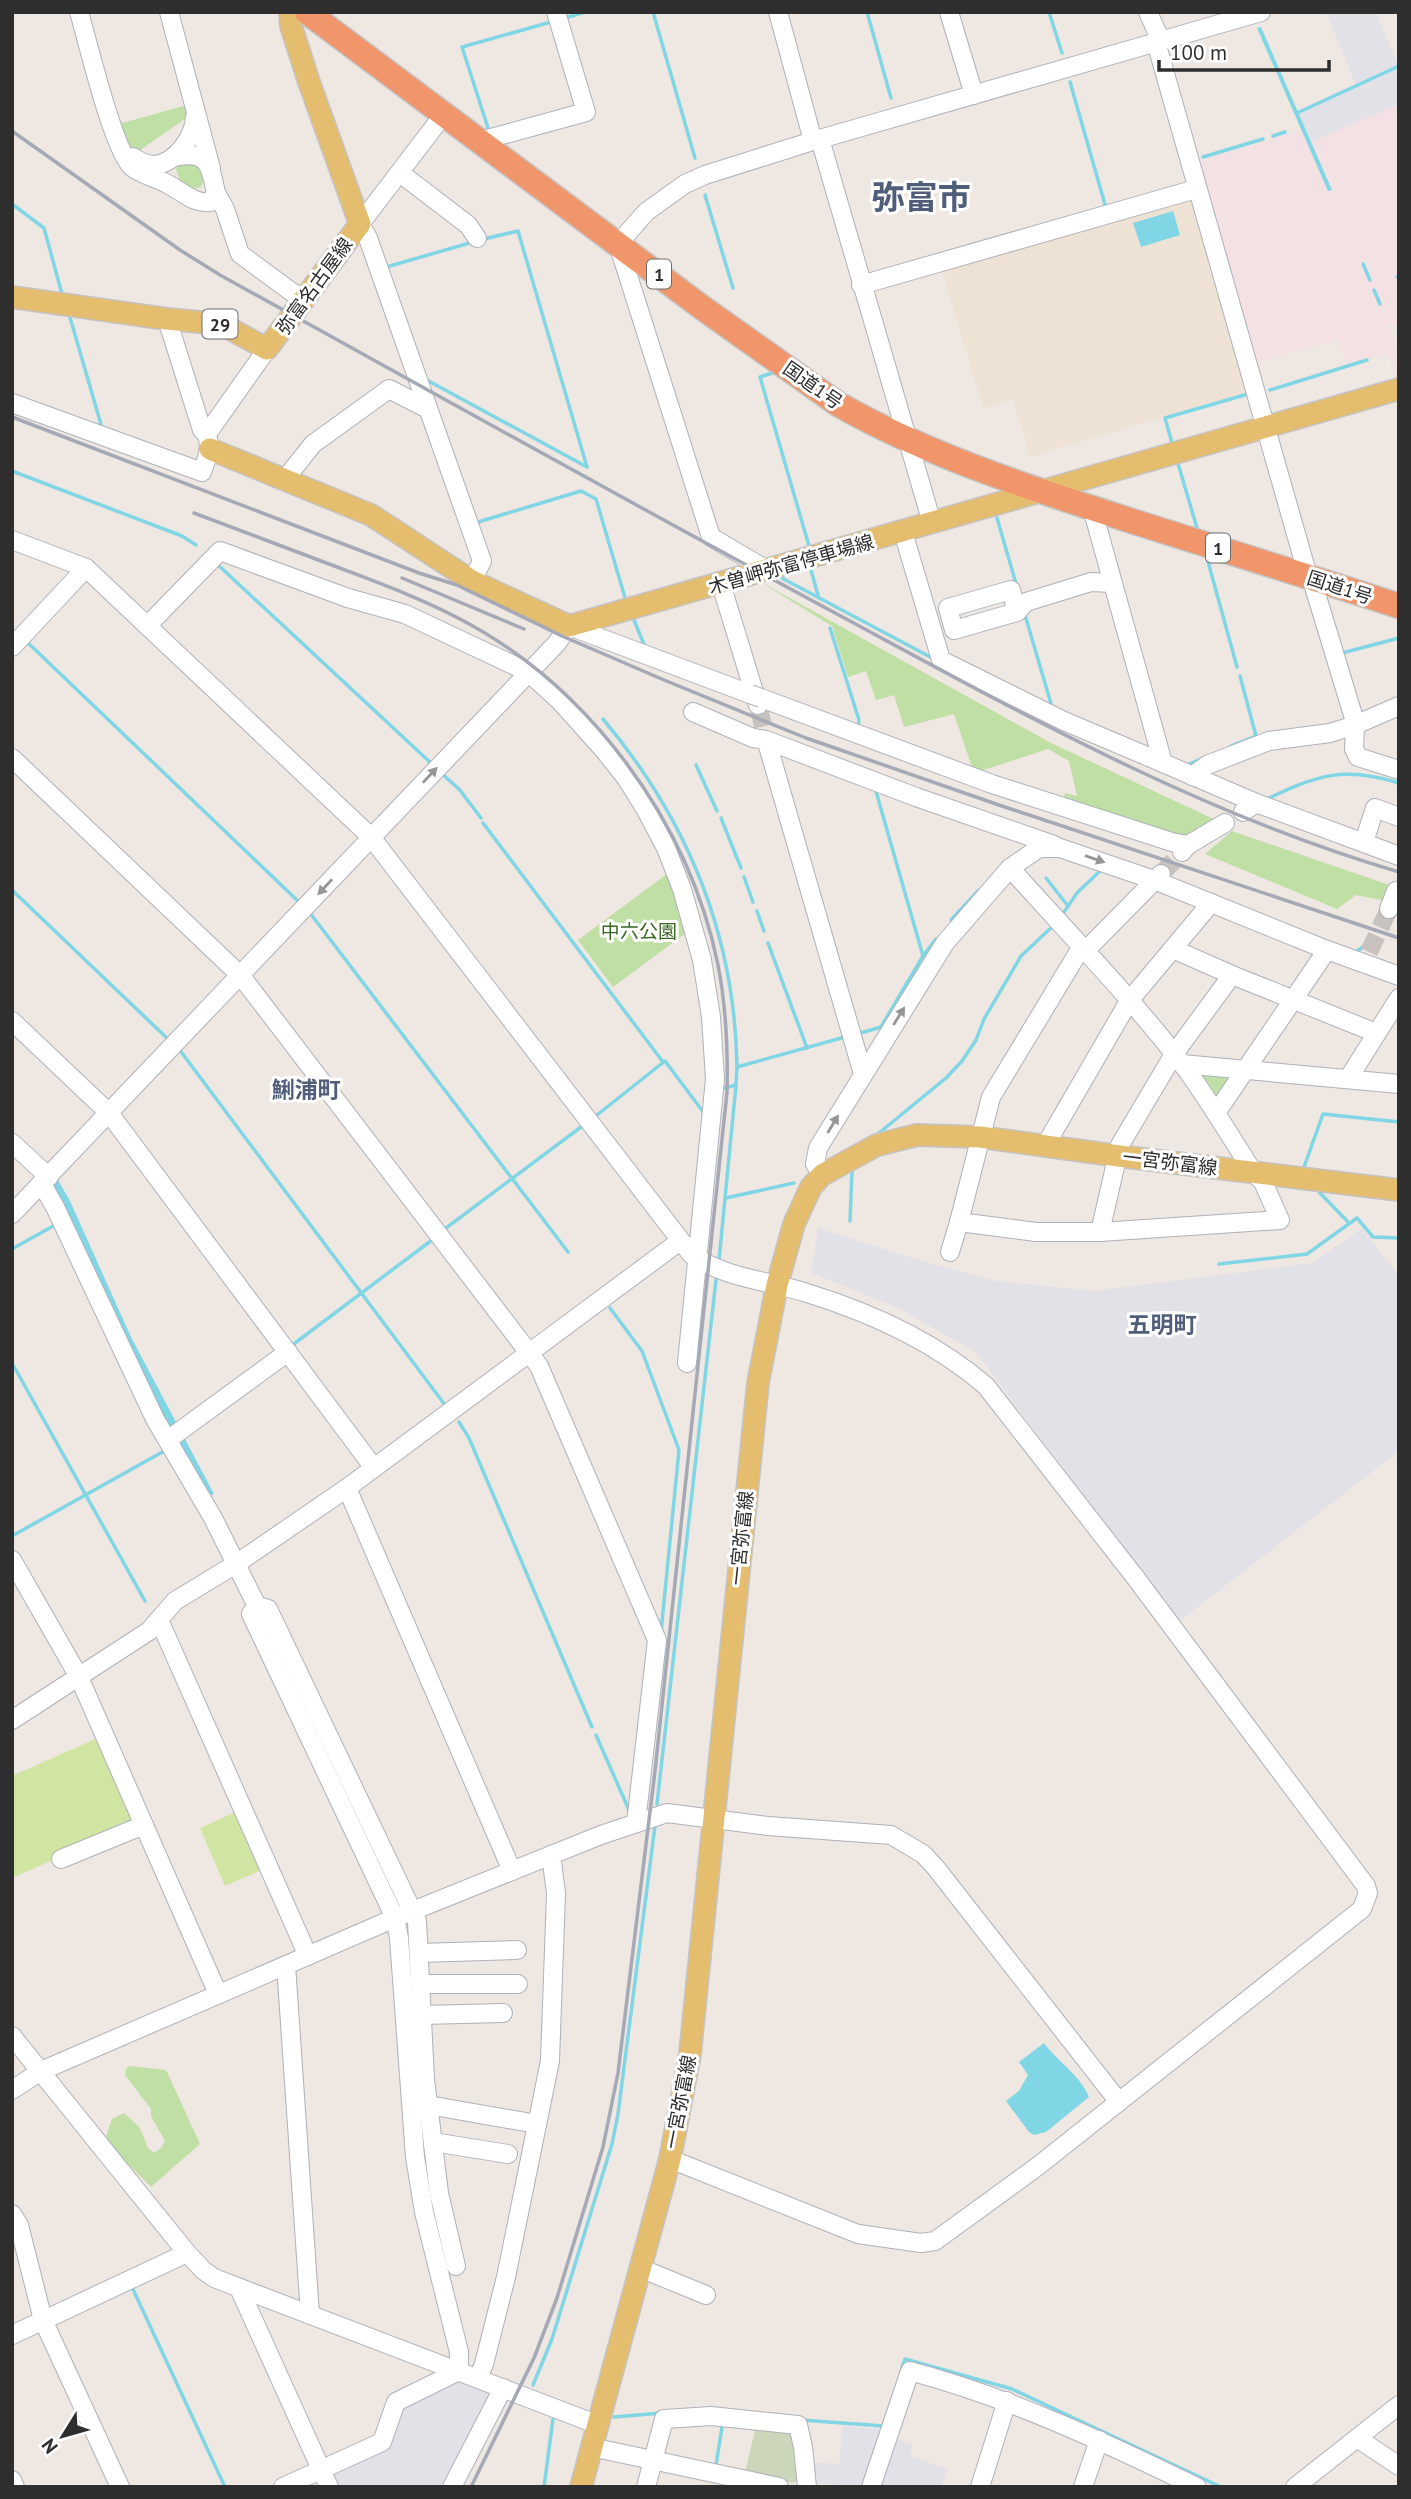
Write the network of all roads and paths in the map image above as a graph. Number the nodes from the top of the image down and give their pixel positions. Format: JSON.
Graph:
{"nodes":[{"id":1,"x":79,"y":12,"type":"edge"},
{"id":2,"x":169,"y":12,"type":"edge"},
{"id":3,"x":290,"y":12,"type":"edge"},
{"id":4,"x":556,"y":12,"type":"edge"},
{"id":5,"x":778,"y":12,"type":"edge"},
{"id":6,"x":949,"y":12,"type":"edge"},
{"id":7,"x":1148,"y":12,"type":"edge"},
{"id":8,"x":1257,"y":13,"type":"edge"},
{"id":9,"x":316,"y":14,"type":"edge"},
{"id":10,"x":1158,"y":42,"type":"junction"},
{"id":11,"x":974,"y":95,"type":"junction"},
{"id":12,"x":195,"y":110,"type":"junction"},
{"id":13,"x":444,"y":114,"type":"junction"},
{"id":14,"x":817,"y":140,"type":"junction"},
{"id":15,"x":480,"y":141,"type":"junction"},
{"id":16,"x":122,"y":152,"type":"junction"},
{"id":17,"x":172,"y":157,"type":"junction"},
{"id":18,"x":211,"y":169,"type":"junction"},
{"id":19,"x":400,"y":173,"type":"junction"},
{"id":20,"x":177,"y":189,"type":"junction"},
{"id":21,"x":1196,"y":189,"type":"junction"},
{"id":22,"x":216,"y":193,"type":"junction"},
{"id":23,"x":360,"y":224,"type":"junction"},
{"id":24,"x":477,"y":238,"type":"dead end"},
{"id":25,"x":618,"y":244,"type":"junction"},
{"id":26,"x":862,"y":285,"type":"junction"},
{"id":27,"x":12,"y":297,"type":"edge"},
{"id":28,"x":304,"y":301,"type":"junction"},
{"id":29,"x":167,"y":319,"type":"junction"},
{"id":30,"x":267,"y":349,"type":"junction"},
{"id":31,"x":1399,"y":389,"type":"edge"},
{"id":32,"x":12,"y":403,"type":"edge"},
{"id":33,"x":428,"y":409,"type":"junction"},
{"id":34,"x":1266,"y":428,"type":"junction"},
{"id":35,"x":908,"y":440,"type":"junction"},
{"id":36,"x":208,"y":442,"type":"junction"},
{"id":37,"x":285,"y":479,"type":"junction"},
{"id":38,"x":1037,"y":491,"type":"junction"},
{"id":39,"x":1092,"y":508,"type":"junction"},
{"id":40,"x":932,"y":523,"type":"junction"},
{"id":41,"x":902,"y":532,"type":"junction"},
{"id":42,"x":12,"y":540,"type":"edge"},
{"id":43,"x":86,"y":568,"type":"junction"},
{"id":44,"x":767,"y":570,"type":"junction"},
{"id":45,"x":1310,"y":577,"type":"junction"},
{"id":46,"x":472,"y":581,"type":"junction"},
{"id":47,"x":1112,"y":583,"type":"junction"},
{"id":48,"x":721,"y":584,"type":"junction"},
{"id":49,"x":1399,"y":606,"type":"edge"},
{"id":50,"x":1017,"y":612,"type":"dead end"},
{"id":51,"x":147,"y":626,"type":"junction"},
{"id":52,"x":569,"y":626,"type":"junction"},
{"id":53,"x":12,"y":647,"type":"edge"},
{"id":54,"x":528,"y":672,"type":"junction"},
{"id":55,"x":759,"y":700,"type":"junction"},
{"id":56,"x":1399,"y":706,"type":"edge"},
{"id":57,"x":693,"y":712,"type":"dead end"},
{"id":58,"x":1356,"y":725,"type":"junction"},
{"id":59,"x":768,"y":746,"type":"tunnel mouth"},
{"id":60,"x":12,"y":758,"type":"edge"},
{"id":61,"x":1163,"y":764,"type":"junction"},
{"id":62,"x":1399,"y":770,"type":"edge"},
{"id":63,"x":1192,"y":776,"type":"junction"},
{"id":64,"x":1399,"y":817,"type":"edge"},
{"id":65,"x":1225,"y":823,"type":"dead end"},
{"id":66,"x":371,"y":837,"type":"junction"},
{"id":67,"x":1364,"y":842,"type":"junction"},
{"id":68,"x":1060,"y":848,"type":"junction"},
{"id":69,"x":1399,"y":856,"type":"edge"},
{"id":70,"x":1010,"y":868,"type":"junction"},
{"id":71,"x":1158,"y":877,"type":"junction"},
{"id":72,"x":1396,"y":891,"type":"dead end"},
{"id":73,"x":1211,"y":903,"type":"junction"},
{"id":74,"x":1389,"y":909,"type":"tunnel mouth"},
{"id":75,"x":1081,"y":948,"type":"junction"},
{"id":76,"x":1173,"y":949,"type":"junction"},
{"id":77,"x":1327,"y":950,"type":"junction"},
{"id":78,"x":1232,"y":975,"type":"junction"},
{"id":79,"x":241,"y":976,"type":"junction"},
{"id":80,"x":1399,"y":976,"type":"edge"},
{"id":81,"x":1399,"y":998,"type":"edge"},
{"id":82,"x":1294,"y":999,"type":"junction"},
{"id":83,"x":1129,"y":1001,"type":"junction"},
{"id":84,"x":12,"y":1021,"type":"edge"},
{"id":85,"x":1376,"y":1033,"type":"junction"},
{"id":86,"x":1178,"y":1059,"type":"junction"},
{"id":87,"x":1246,"y":1069,"type":"junction"},
{"id":88,"x":863,"y":1074,"type":"junction"},
{"id":89,"x":1348,"y":1079,"type":"junction"},
{"id":90,"x":1399,"y":1084,"type":"edge"},
{"id":91,"x":109,"y":1113,"type":"junction"},
{"id":92,"x":1216,"y":1113,"type":"junction"},
{"id":93,"x":980,"y":1137,"type":"junction"},
{"id":94,"x":12,"y":1143,"type":"edge"},
{"id":95,"x":1045,"y":1146,"type":"junction"},
{"id":96,"x":1119,"y":1156,"type":"junction"},
{"id":97,"x":1253,"y":1172,"type":"junction"},
{"id":98,"x":822,"y":1175,"type":"junction"},
{"id":99,"x":45,"y":1180,"type":"junction"},
{"id":100,"x":1399,"y":1190,"type":"edge"},
{"id":101,"x":12,"y":1214,"type":"edge"},
{"id":102,"x":958,"y":1222,"type":"junction"},
{"id":103,"x":1100,"y":1232,"type":"junction"},
{"id":104,"x":680,"y":1241,"type":"junction"},
{"id":105,"x":950,"y":1252,"type":"dead end"},
{"id":106,"x":697,"y":1259,"type":"junction"},
{"id":107,"x":777,"y":1285,"type":"junction"},
{"id":108,"x":288,"y":1352,"type":"junction"},
{"id":109,"x":528,"y":1354,"type":"junction"},
{"id":110,"x":687,"y":1363,"type":"dead end"},
{"id":111,"x":174,"y":1436,"type":"junction"},
{"id":112,"x":374,"y":1468,"type":"junction"},
{"id":113,"x":347,"y":1488,"type":"junction"},
{"id":114,"x":12,"y":1560,"type":"edge"},
{"id":115,"x":236,"y":1564,"type":"junction"},
{"id":116,"x":160,"y":1622,"type":"junction"},
{"id":117,"x":79,"y":1677,"type":"junction"},
{"id":118,"x":12,"y":1720,"type":"edge"},
{"id":119,"x":713,"y":1817,"type":"junction"},
{"id":120,"x":636,"y":1822,"type":"junction"},
{"id":121,"x":144,"y":1825,"type":"junction"},
{"id":122,"x":551,"y":1855,"type":"junction"},
{"id":123,"x":61,"y":1859,"type":"dead end"},
{"id":124,"x":512,"y":1871,"type":"junction"},
{"id":125,"x":404,"y":1914,"type":"junction"},
{"id":126,"x":517,"y":1950,"type":"dead end"},
{"id":127,"x":419,"y":1953,"type":"junction"},
{"id":128,"x":308,"y":1956,"type":"junction"},
{"id":129,"x":286,"y":1965,"type":"junction"},
{"id":130,"x":420,"y":1984,"type":"junction"},
{"id":131,"x":518,"y":1984,"type":"dead end"},
{"id":132,"x":218,"y":1994,"type":"junction"},
{"id":133,"x":503,"y":2013,"type":"dead end"},
{"id":134,"x":422,"y":2015,"type":"junction"},
{"id":135,"x":12,"y":2036,"type":"edge"},
{"id":136,"x":41,"y":2071,"type":"junction"},
{"id":137,"x":12,"y":2090,"type":"edge"},
{"id":138,"x":1119,"y":2102,"type":"junction"},
{"id":139,"x":428,"y":2105,"type":"junction"},
{"id":140,"x":537,"y":2124,"type":"junction"},
{"id":141,"x":433,"y":2142,"type":"junction"},
{"id":142,"x":508,"y":2154,"type":"dead end"},
{"id":143,"x":670,"y":2159,"type":"junction"},
{"id":144,"x":12,"y":2214,"type":"edge"},
{"id":145,"x":187,"y":2253,"type":"junction"},
{"id":146,"x":447,"y":2260,"type":"junction"},
{"id":147,"x":640,"y":2268,"type":"junction"},
{"id":148,"x":239,"y":2288,"type":"junction"},
{"id":149,"x":706,"y":2295,"type":"dead end"},
{"id":150,"x":310,"y":2315,"type":"junction"},
{"id":151,"x":43,"y":2320,"type":"junction"},
{"id":152,"x":12,"y":2334,"type":"edge"},
{"id":153,"x":459,"y":2371,"type":"junction"},
{"id":154,"x":478,"y":2378,"type":"junction"},
{"id":155,"x":503,"y":2388,"type":"junction"},
{"id":156,"x":1007,"y":2401,"type":"junction"},
{"id":157,"x":1399,"y":2405,"type":"edge"},
{"id":158,"x":596,"y":2424,"type":"junction"},
{"id":159,"x":1357,"y":2438,"type":"junction"},
{"id":160,"x":1099,"y":2440,"type":"junction"},
{"id":161,"x":591,"y":2447,"type":"junction"},
{"id":162,"x":653,"y":2459,"type":"junction"},
{"id":163,"x":1399,"y":2466,"type":"edge"},
{"id":164,"x":321,"y":2470,"type":"junction"},
{"id":165,"x":12,"y":2480,"type":"edge"},
{"id":166,"x":713,"y":2480,"type":"edge"},
{"id":167,"x":15,"y":2487,"type":"edge"},
{"id":168,"x":120,"y":2487,"type":"edge"},
{"id":169,"x":283,"y":2487,"type":"edge"},
{"id":170,"x":329,"y":2487,"type":"edge"},
{"id":171,"x":452,"y":2487,"type":"edge"},
{"id":172,"x":581,"y":2487,"type":"edge"},
{"id":173,"x":646,"y":2487,"type":"edge"},
{"id":174,"x":779,"y":2487,"type":"edge"},
{"id":175,"x":807,"y":2487,"type":"edge"},
{"id":176,"x":871,"y":2487,"type":"edge"},
{"id":177,"x":980,"y":2487,"type":"edge"},
{"id":178,"x":1083,"y":2487,"type":"edge"},
{"id":179,"x":1198,"y":2487,"type":"edge"},
{"id":180,"x":1295,"y":2487,"type":"edge"}],
"edges":[{"from":1,"to":16,"type":"street"},
{"from":2,"to":12,"type":"street"},
{"from":3,"to":23,"type":"main road","name":"弥富名古屋線"},
{"from":4,"to":15,"type":"street"},
{"from":5,"to":14,"type":"street"},
{"from":6,"to":11,"type":"street"},
{"from":7,"to":10,"type":"street"},
{"from":8,"to":10,"type":"street"},
{"from":9,"to":13,"type":"highway","name":"国道1号","number":"1"},
{"from":10,"to":11,"type":"street"},
{"from":10,"to":21,"type":"street"},
{"from":11,"to":14,"type":"street"},
{"from":12,"to":17,"type":"street"},
{"from":12,"to":18,"type":"street"},
{"from":13,"to":15,"type":"highway","name":"国道1号","number":"1"},
{"from":13,"to":19,"type":"street"},
{"from":14,"to":25,"type":"street"},
{"from":14,"to":26,"type":"street"},
{"from":15,"to":25,"type":"highway","name":"国道1号","number":"1"},
{"from":16,"to":17,"type":"street"},
{"from":16,"to":20,"type":"street"},
{"from":17,"to":18,"type":"street"},
{"from":17,"to":20,"type":"street"},
{"from":18,"to":22,"type":"street"},
{"from":19,"to":23,"type":"street"},
{"from":19,"to":24,"type":"street"},
{"from":20,"to":22,"type":"street"},
{"from":21,"to":26,"type":"street"},
{"from":21,"to":34,"type":"street"},
{"from":22,"to":28,"type":"street"},
{"from":23,"to":28,"type":"main road","name":"弥富名古屋線"},
{"from":23,"to":33,"type":"street"},
{"from":25,"to":35,"type":"highway","name":"国道1号","number":"1"},
{"from":25,"to":44,"type":"street"},
{"from":26,"to":35,"type":"street"},
{"from":27,"to":29,"type":"main road","name":"弥富名古屋線","number":"29"},
{"from":28,"to":30,"type":"main road","name":"弥富名古屋線"},
{"from":29,"to":30,"type":"main road","name":"弥富名古屋線","number":"29"},
{"from":29,"to":36,"type":"street"},
{"from":30,"to":36,"type":"street"},
{"from":31,"to":34,"type":"main road","name":"木曽岬弥富停車場線"},
{"from":32,"to":36,"type":"street"},
{"from":33,"to":37,"type":"street"},
{"from":33,"to":46,"type":"street"},
{"from":34,"to":38,"type":"main road","name":"木曽岬弥富停車場線"},
{"from":34,"to":45,"type":"street"},
{"from":35,"to":38,"type":"highway","name":"国道1号","number":"1"},
{"from":35,"to":40,"type":"street"},
{"from":36,"to":37,"type":"main road"},
{"from":37,"to":46,"type":"main road"},
{"from":38,"to":39,"type":"highway","name":"国道1号","number":"1"},
{"from":38,"to":40,"type":"main road","name":"木曽岬弥富停車場線"},
{"from":39,"to":45,"type":"highway","name":"国道1号","number":"1"},
{"from":39,"to":47,"type":"street"},
{"from":40,"to":41,"type":"main road","name":"木曽岬弥富停車場線"},
{"from":41,"to":44,"type":"main road","name":"木曽岬弥富停車場線"},
{"from":41,"to":61,"type":"street"},
{"from":42,"to":43,"type":"street"},
{"from":43,"to":51,"type":"street"},
{"from":43,"to":53,"type":"street"},
{"from":44,"to":48,"type":"main road","name":"木曽岬弥富停車場線"},
{"from":45,"to":49,"type":"highway","name":"国道1号","number":"1"},
{"from":45,"to":58,"type":"street"},
{"from":46,"to":52,"type":"main road"},
{"from":47,"to":50,"type":"street"},
{"from":47,"to":61,"type":"street"},
{"from":48,"to":52,"type":"main road","name":"木曽岬弥富停車場線"},
{"from":48,"to":55,"type":"street"},
{"from":51,"to":54,"type":"street"},
{"from":51,"to":66,"type":"street"},
{"from":52,"to":54,"type":"street"},
{"from":52,"to":55,"type":"street"},
{"from":66,"to":54,"type":"street","one_way":true},
{"from":54,"to":106,"type":"street"},
{"from":55,"to":65,"type":"street"},
{"from":56,"to":58,"type":"street"},
{"from":57,"to":68,"type":"street"},
{"from":58,"to":62,"type":"street"},
{"from":58,"to":63,"type":"street"},
{"from":59,"to":88,"type":"street"},
{"from":60,"to":79,"type":"street"},
{"from":61,"to":63,"type":"street"},
{"from":63,"to":67,"type":"street"},
{"from":64,"to":67,"type":"street"},
{"from":66,"to":79,"type":"street","one_way":true},
{"from":66,"to":104,"type":"street"},
{"from":67,"to":69,"type":"street"},
{"from":68,"to":70,"type":"street"},
{"from":68,"to":71,"type":"street","one_way":true},
{"from":70,"to":75,"type":"street"},
{"from":88,"to":70,"type":"street","one_way":true},
{"from":71,"to":73,"type":"street"},
{"from":71,"to":75,"type":"street"},
{"from":72,"to":74,"type":"street"},
{"from":73,"to":76,"type":"street"},
{"from":73,"to":77,"type":"street"},
{"from":75,"to":83,"type":"street"},
{"from":75,"to":93,"type":"street"},
{"from":76,"to":78,"type":"street"},
{"from":76,"to":83,"type":"street"},
{"from":77,"to":80,"type":"street"},
{"from":77,"to":82,"type":"street"},
{"from":78,"to":82,"type":"street"},
{"from":78,"to":86,"type":"street"},
{"from":79,"to":91,"type":"street"},
{"from":79,"to":109,"type":"street"},
{"from":81,"to":85,"type":"street"},
{"from":82,"to":85,"type":"street"},
{"from":82,"to":87,"type":"street"},
{"from":83,"to":86,"type":"street"},
{"from":83,"to":95,"type":"street"},
{"from":84,"to":91,"type":"street"},
{"from":85,"to":89,"type":"street"},
{"from":86,"to":87,"type":"street"},
{"from":86,"to":92,"type":"street"},
{"from":86,"to":96,"type":"street"},
{"from":87,"to":89,"type":"street"},
{"from":87,"to":92,"type":"street"},
{"from":98,"to":88,"type":"street","one_way":true},
{"from":89,"to":90,"type":"street"},
{"from":91,"to":99,"type":"street"},
{"from":91,"to":108,"type":"street"},
{"from":92,"to":97,"type":"street"},
{"from":93,"to":95,"type":"main road","name":"一宮弥富線"},
{"from":93,"to":98,"type":"main road","name":"一宮弥富線"},
{"from":93,"to":102,"type":"street"},
{"from":94,"to":99,"type":"street"},
{"from":95,"to":96,"type":"main road","name":"一宮弥富線"},
{"from":96,"to":97,"type":"main road","name":"一宮弥富線"},
{"from":96,"to":103,"type":"street"},
{"from":97,"to":100,"type":"main road","name":"一宮弥富線"},
{"from":97,"to":103,"type":"street"},
{"from":98,"to":107,"type":"main road","name":"一宮弥富線"},
{"from":99,"to":101,"type":"street"},
{"from":99,"to":111,"type":"street"},
{"from":102,"to":103,"type":"street"},
{"from":102,"to":105,"type":"street"},
{"from":104,"to":106,"type":"street"},
{"from":104,"to":109,"type":"street"},
{"from":106,"to":107,"type":"street"},
{"from":106,"to":110,"type":"street"},
{"from":107,"to":119,"type":"main road","name":"一宮弥富線"},
{"from":107,"to":138,"type":"street"},
{"from":108,"to":111,"type":"street"},
{"from":108,"to":112,"type":"street"},
{"from":109,"to":112,"type":"street"},
{"from":109,"to":120,"type":"street"},
{"from":111,"to":115,"type":"street"},
{"from":112,"to":113,"type":"street"},
{"from":113,"to":115,"type":"street"},
{"from":113,"to":124,"type":"street"},
{"from":114,"to":117,"type":"street"},
{"from":115,"to":116,"type":"street"},
{"from":115,"to":125,"type":"street"},
{"from":116,"to":117,"type":"street"},
{"from":116,"to":128,"type":"street"},
{"from":117,"to":118,"type":"street"},
{"from":117,"to":121,"type":"street"},
{"from":119,"to":120,"type":"street"},
{"from":119,"to":138,"type":"street"},
{"from":119,"to":143,"type":"main road","name":"一宮弥富線"},
{"from":120,"to":122,"type":"street"},
{"from":121,"to":123,"type":"street"},
{"from":121,"to":132,"type":"street"},
{"from":122,"to":124,"type":"street"},
{"from":122,"to":140,"type":"street"},
{"from":124,"to":125,"type":"street"},
{"from":125,"to":127,"type":"street"},
{"from":125,"to":128,"type":"street"},
{"from":125,"to":146,"type":"street"},
{"from":126,"to":127,"type":"street"},
{"from":127,"to":130,"type":"street"},
{"from":128,"to":129,"type":"street"},
{"from":129,"to":132,"type":"street"},
{"from":129,"to":150,"type":"street"},
{"from":130,"to":131,"type":"street"},
{"from":130,"to":134,"type":"street"},
{"from":132,"to":136,"type":"street"},
{"from":133,"to":134,"type":"street"},
{"from":134,"to":139,"type":"street"},
{"from":135,"to":136,"type":"street"},
{"from":136,"to":137,"type":"street"},
{"from":136,"to":145,"type":"street"},
{"from":138,"to":143,"type":"street"},
{"from":139,"to":140,"type":"street"},
{"from":139,"to":141,"type":"street"},
{"from":140,"to":154,"type":"street"},
{"from":141,"to":142,"type":"street"},
{"from":141,"to":146,"type":"street"},
{"from":143,"to":147,"type":"main road","name":"一宮弥富線"},
{"from":144,"to":151,"type":"street"},
{"from":145,"to":148,"type":"street"},
{"from":145,"to":151,"type":"street"},
{"from":146,"to":153,"type":"street"},
{"from":147,"to":149,"type":"street"},
{"from":147,"to":158,"type":"main road","name":"一宮弥富線"},
{"from":148,"to":150,"type":"street"},
{"from":148,"to":164,"type":"street"},
{"from":150,"to":153,"type":"street"},
{"from":151,"to":152,"type":"street"},
{"from":151,"to":168,"type":"street"},
{"from":153,"to":154,"type":"street"},
{"from":153,"to":164,"type":"street"},
{"from":154,"to":155,"type":"street"},
{"from":155,"to":158,"type":"street"},
{"from":155,"to":171,"type":"street"},
{"from":156,"to":160,"type":"street"},
{"from":156,"to":176,"type":"street"},
{"from":156,"to":177,"type":"street"},
{"from":157,"to":159,"type":"street"},
{"from":158,"to":161,"type":"main road","name":"一宮弥富線"},
{"from":159,"to":163,"type":"street"},
{"from":159,"to":180,"type":"street"},
{"from":160,"to":178,"type":"street"},
{"from":160,"to":179,"type":"street"},
{"from":161,"to":162,"type":"street"},
{"from":161,"to":172,"type":"main road","name":"一宮弥富線"},
{"from":162,"to":166,"type":"street"},
{"from":162,"to":173,"type":"street"},
{"from":162,"to":175,"type":"street"},
{"from":164,"to":169,"type":"street"},
{"from":164,"to":170,"type":"street"},
{"from":165,"to":167,"type":"street"},
{"from":166,"to":174,"type":"street"}]}
